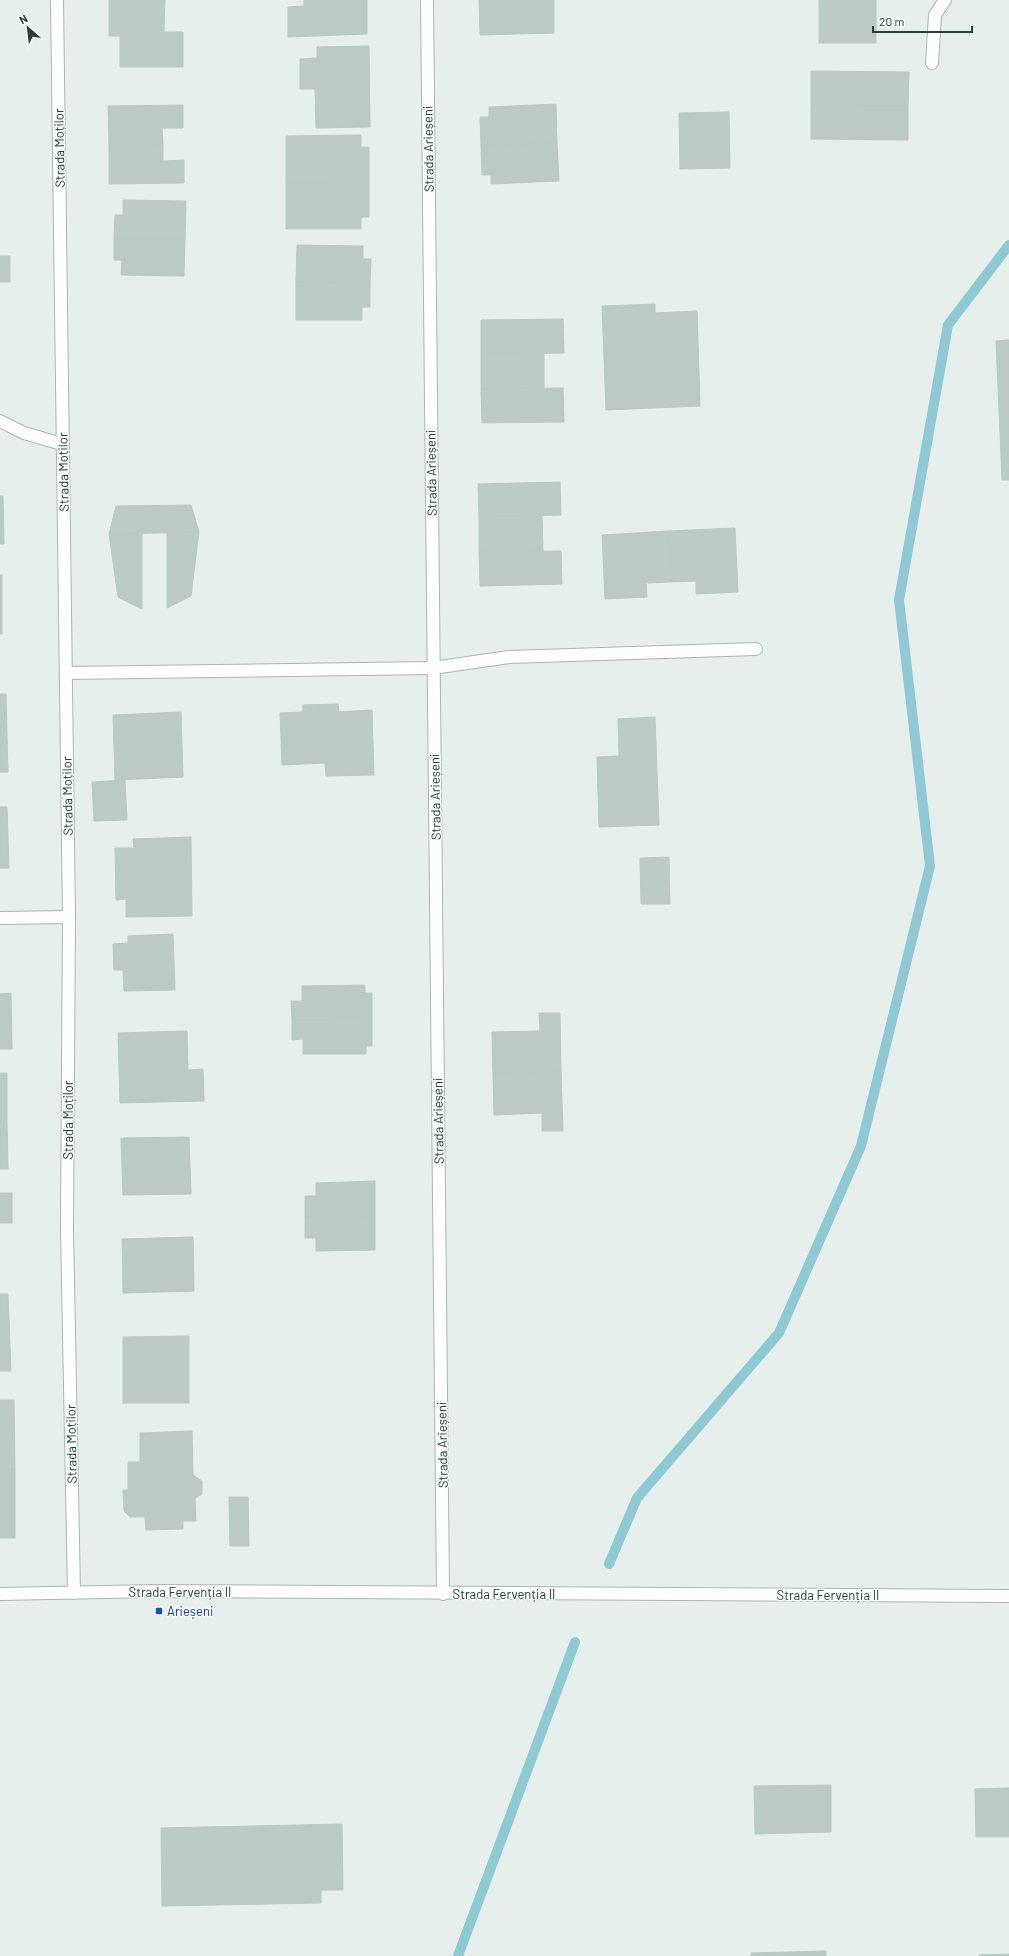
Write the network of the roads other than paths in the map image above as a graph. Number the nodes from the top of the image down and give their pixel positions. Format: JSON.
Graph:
{"nodes":[{"id":1,"x":57,"y":0,"type":"edge"},
{"id":2,"x":427,"y":0,"type":"edge"},
{"id":3,"x":944,"y":0,"type":"edge"},
{"id":4,"x":932,"y":63,"type":"dead end"},
{"id":5,"x":0,"y":421,"type":"edge"},
{"id":6,"x":62,"y":444,"type":"junction"},
{"id":7,"x":756,"y":649,"type":"dead end"},
{"id":8,"x":433,"y":668,"type":"junction"},
{"id":9,"x":66,"y":673,"type":"junction"},
{"id":10,"x":69,"y":917,"type":"junction"},
{"id":11,"x":0,"y":918,"type":"edge"},
{"id":12,"x":74,"y":1593,"type":"junction"},
{"id":13,"x":0,"y":1594,"type":"edge"},
{"id":14,"x":443,"y":1594,"type":"junction"},
{"id":15,"x":1009,"y":1596,"type":"edge"}],
"edges":[{"from":1,"to":6,"type":"street","name":"Strada Moților"},
{"from":2,"to":8,"type":"street","name":"Strada Arieșeni"},
{"from":3,"to":4,"type":"street"},
{"from":5,"to":6,"type":"street"},
{"from":6,"to":9,"type":"street","name":"Strada Moților"},
{"from":7,"to":8,"type":"street"},
{"from":8,"to":9,"type":"street"},
{"from":8,"to":14,"type":"street","name":"Strada Arieșeni"},
{"from":9,"to":10,"type":"street","name":"Strada Moților"},
{"from":10,"to":11,"type":"street"},
{"from":10,"to":12,"type":"street","name":"Strada Moților"},
{"from":12,"to":13,"type":"street","name":"Strada Fervenția II"},
{"from":12,"to":14,"type":"street","name":"Strada Fervenția II"},
{"from":14,"to":15,"type":"street","name":"Strada Fervenția II"}]}
